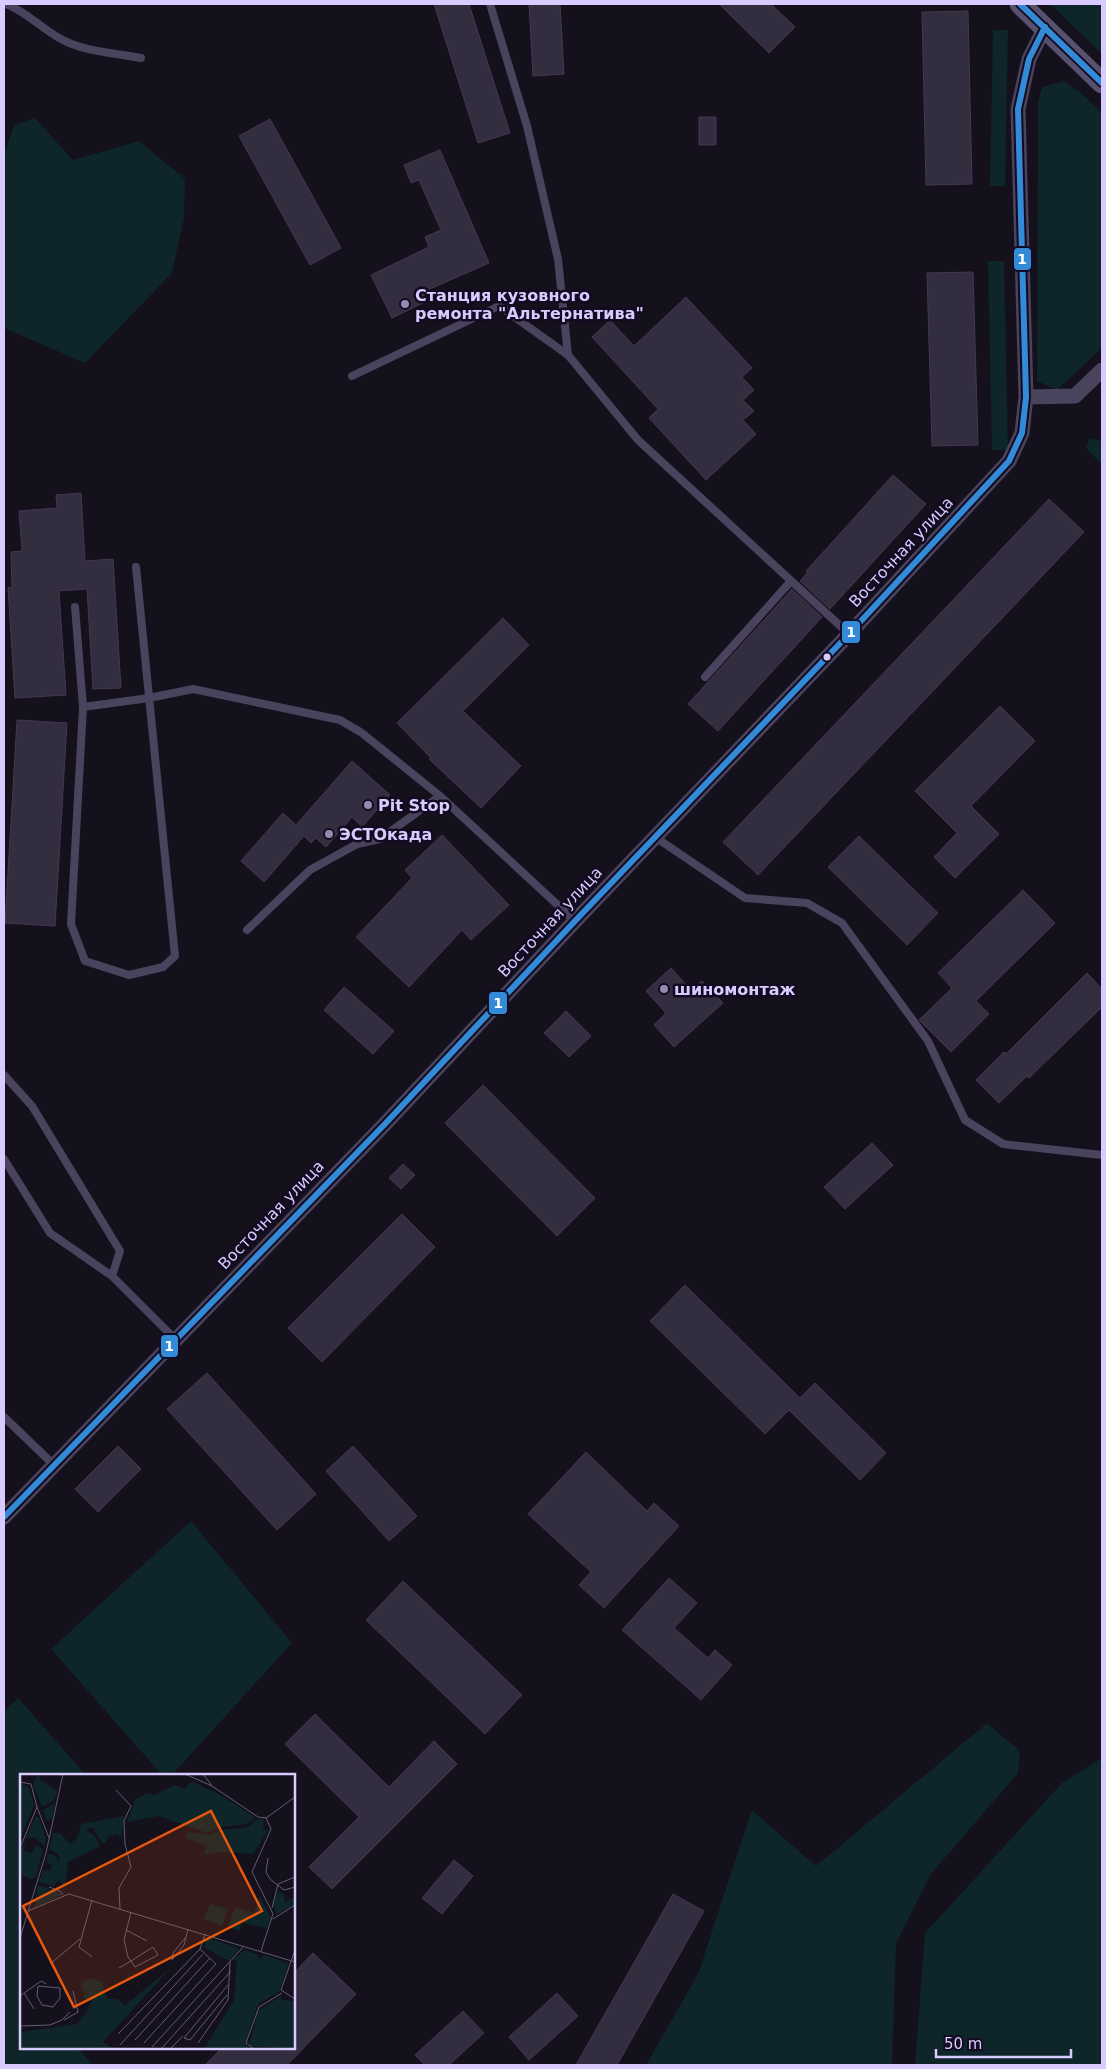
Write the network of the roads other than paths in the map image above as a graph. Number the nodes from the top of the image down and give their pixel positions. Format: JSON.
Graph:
{"nodes":[{"id":1,"x":6,"y":4,"type":"edge"},
{"id":2,"x":490,"y":4,"type":"edge"},
{"id":3,"x":1020,"y":4,"type":"edge"},
{"id":4,"x":1045,"y":27,"type":"junction"},
{"id":5,"x":141,"y":58,"type":"dead end"},
{"id":6,"x":1102,"y":83,"type":"edge"},
{"id":7,"x":568,"y":355,"type":"junction"},
{"id":8,"x":1102,"y":370,"type":"edge"},
{"id":9,"x":352,"y":376,"type":"dead end"},
{"id":10,"x":1026,"y":397,"type":"junction"},
{"id":11,"x":136,"y":567,"type":"dead end"},
{"id":12,"x":791,"y":581,"type":"junction"},
{"id":13,"x":75,"y":607,"type":"dead end"},
{"id":14,"x":849,"y":634,"type":"junction"},
{"id":15,"x":705,"y":677,"type":"dead end"},
{"id":16,"x":149,"y":698,"type":"junction"},
{"id":17,"x":83,"y":706,"type":"junction"},
{"id":18,"x":440,"y":796,"type":"junction"},
{"id":19,"x":655,"y":837,"type":"junction"},
{"id":20,"x":575,"y":921,"type":"junction"},
{"id":21,"x":247,"y":930,"type":"dead end"},
{"id":22,"x":4,"y":1075,"type":"edge"},
{"id":23,"x":1102,"y":1155,"type":"edge"},
{"id":24,"x":4,"y":1159,"type":"edge"},
{"id":25,"x":112,"y":1276,"type":"junction"},
{"id":26,"x":175,"y":1339,"type":"junction"},
{"id":27,"x":4,"y":1417,"type":"edge"},
{"id":28,"x":55,"y":1466,"type":"junction"},
{"id":29,"x":4,"y":1517,"type":"edge"}],
"edges":[{"from":1,"to":5,"type":"lane"},
{"from":2,"to":7,"type":"lane"},
{"from":3,"to":4,"type":"street"},
{"from":4,"to":6,"type":"street"},
{"from":4,"to":10,"type":"street","name":"Восточная улица"},
{"from":7,"to":9,"type":"lane"},
{"from":7,"to":12,"type":"lane"},
{"from":8,"to":10,"type":"street"},
{"from":10,"to":14,"type":"street","name":"Восточная улица"},
{"from":11,"to":16,"type":"lane"},
{"from":12,"to":14,"type":"lane"},
{"from":12,"to":15,"type":"lane"},
{"from":13,"to":17,"type":"lane"},
{"from":14,"to":19,"type":"street","name":"Восточная улица"},
{"from":16,"to":17,"type":"lane"},
{"from":16,"to":17,"type":"lane"},
{"from":16,"to":18,"type":"lane"},
{"from":18,"to":20,"type":"lane"},
{"from":18,"to":21,"type":"lane"},
{"from":19,"to":20,"type":"street","name":"Восточная улица"},
{"from":19,"to":23,"type":"lane"},
{"from":20,"to":26,"type":"street","name":"Восточная улица"},
{"from":22,"to":25,"type":"lane"},
{"from":24,"to":25,"type":"lane"},
{"from":25,"to":26,"type":"lane"},
{"from":26,"to":28,"type":"street","name":"Восточная улица"},
{"from":27,"to":28,"type":"lane"},
{"from":28,"to":29,"type":"street","name":"Восточная улица"}]}
